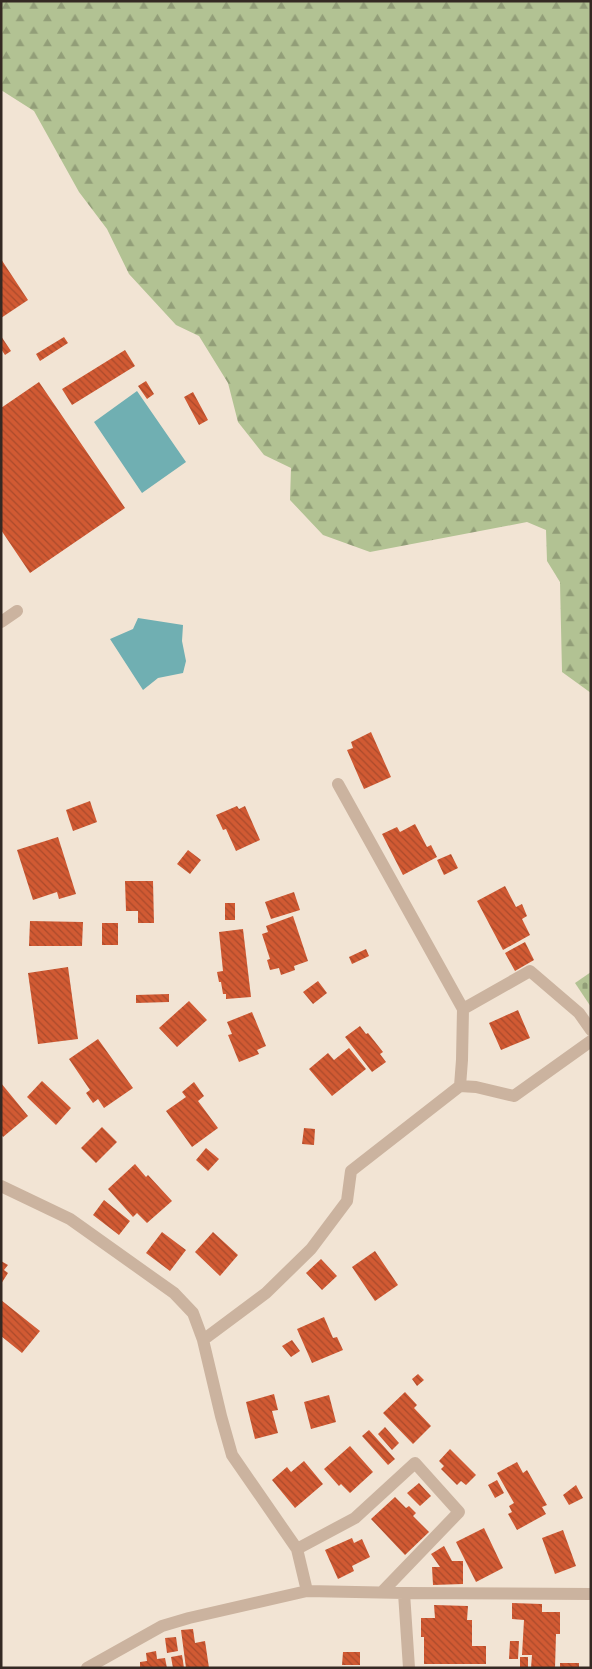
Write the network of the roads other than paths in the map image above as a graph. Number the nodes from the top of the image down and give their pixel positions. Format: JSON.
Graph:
{"nodes":[{"id":1,"x":18,"y":611,"type":"dead end"},
{"id":2,"x":1,"y":622,"type":"edge"},
{"id":3,"x":338,"y":784,"type":"dead end"},
{"id":4,"x":463,"y":1008,"type":"junction"},
{"id":5,"x":591,"y":1030,"type":"edge"},
{"id":6,"x":591,"y":1041,"type":"edge"},
{"id":7,"x":460,"y":1086,"type":"junction"},
{"id":8,"x":1,"y":1186,"type":"edge"},
{"id":9,"x":203,"y":1340,"type":"junction"},
{"id":10,"x":297,"y":1549,"type":"junction"},
{"id":11,"x":307,"y":1591,"type":"junction"},
{"id":12,"x":382,"y":1592,"type":"junction"},
{"id":13,"x":404,"y":1593,"type":"junction"},
{"id":14,"x":591,"y":1594,"type":"edge"},
{"id":15,"x":87,"y":1668,"type":"edge"},
{"id":16,"x":410,"y":1668,"type":"edge"}],
"edges":[{"from":1,"to":2,"type":"street"},
{"from":3,"to":4,"type":"street"},
{"from":4,"to":5,"type":"street"},
{"from":4,"to":7,"type":"street"},
{"from":6,"to":7,"type":"street"},
{"from":7,"to":9,"type":"street"},
{"from":8,"to":9,"type":"street"},
{"from":9,"to":10,"type":"street"},
{"from":10,"to":11,"type":"street"},
{"from":10,"to":12,"type":"street"},
{"from":11,"to":12,"type":"street"},
{"from":11,"to":15,"type":"street"},
{"from":12,"to":13,"type":"street"},
{"from":13,"to":14,"type":"street"},
{"from":13,"to":16,"type":"street"}]}
